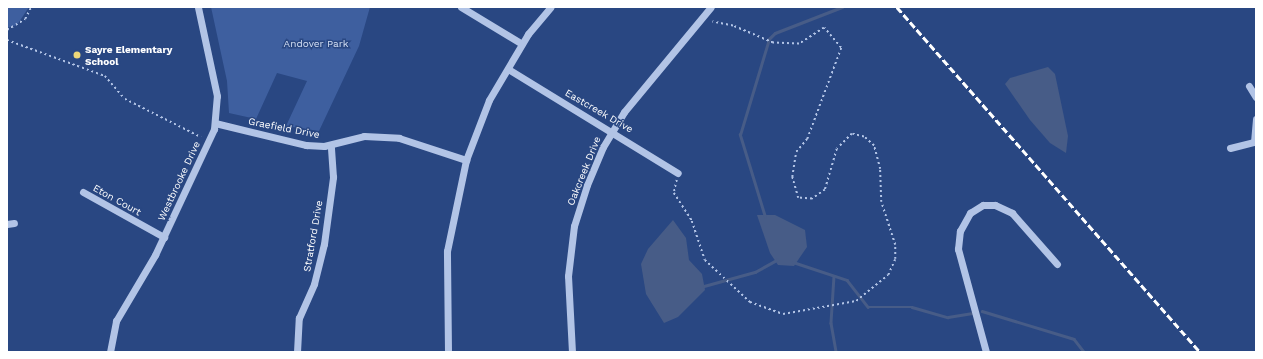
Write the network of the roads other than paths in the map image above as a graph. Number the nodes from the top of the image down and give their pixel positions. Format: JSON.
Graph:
{"nodes":[{"id":1,"x":198,"y":7,"type":"edge"},
{"id":2,"x":461,"y":7,"type":"edge"},
{"id":3,"x":551,"y":7,"type":"edge"},
{"id":4,"x":711,"y":7,"type":"edge"},
{"id":5,"x":522,"y":44,"type":"junction"},
{"id":6,"x":508,"y":69,"type":"junction"},
{"id":7,"x":1249,"y":86,"type":"dead end"},
{"id":8,"x":1256,"y":97,"type":"edge"},
{"id":9,"x":1256,"y":119,"type":"edge"},
{"id":10,"x":215,"y":124,"type":"junction"},
{"id":11,"x":613,"y":130,"type":"junction"},
{"id":12,"x":331,"y":145,"type":"junction"},
{"id":13,"x":1230,"y":148,"type":"dead end"},
{"id":14,"x":466,"y":160,"type":"junction"},
{"id":15,"x":678,"y":172,"type":"road end"},
{"id":16,"x":83,"y":192,"type":"dead end"},
{"id":17,"x":164,"y":237,"type":"junction"},
{"id":18,"x":1057,"y":264,"type":"dead end"},
{"id":19,"x":110,"y":352,"type":"edge"},
{"id":20,"x":297,"y":352,"type":"edge"},
{"id":21,"x":448,"y":352,"type":"edge"},
{"id":22,"x":572,"y":352,"type":"edge"},
{"id":23,"x":986,"y":352,"type":"edge"}],
"edges":[{"from":1,"to":10,"type":"street","name":"Westbrooke Drive"},
{"from":2,"to":5,"type":"street"},
{"from":3,"to":5,"type":"street"},
{"from":4,"to":11,"type":"street","name":"Oakcreek Drive"},
{"from":5,"to":6,"type":"street"},
{"from":6,"to":11,"type":"street","name":"Eastcreek Drive"},
{"from":6,"to":14,"type":"street"},
{"from":7,"to":8,"type":"street"},
{"from":9,"to":13,"type":"street"},
{"from":10,"to":12,"type":"street","name":"Graefield Drive"},
{"from":10,"to":17,"type":"street","name":"Westbrooke Drive"},
{"from":11,"to":15,"type":"street","name":"Eastcreek Drive"},
{"from":11,"to":22,"type":"street","name":"Oakcreek Drive"},
{"from":12,"to":14,"type":"street","name":"Graefield Drive"},
{"from":12,"to":20,"type":"street","name":"Stratford Drive"},
{"from":14,"to":21,"type":"street"},
{"from":16,"to":17,"type":"street","name":"Eton Court"},
{"from":17,"to":19,"type":"street","name":"Westbrooke Drive"},
{"from":18,"to":23,"type":"street"}]}
